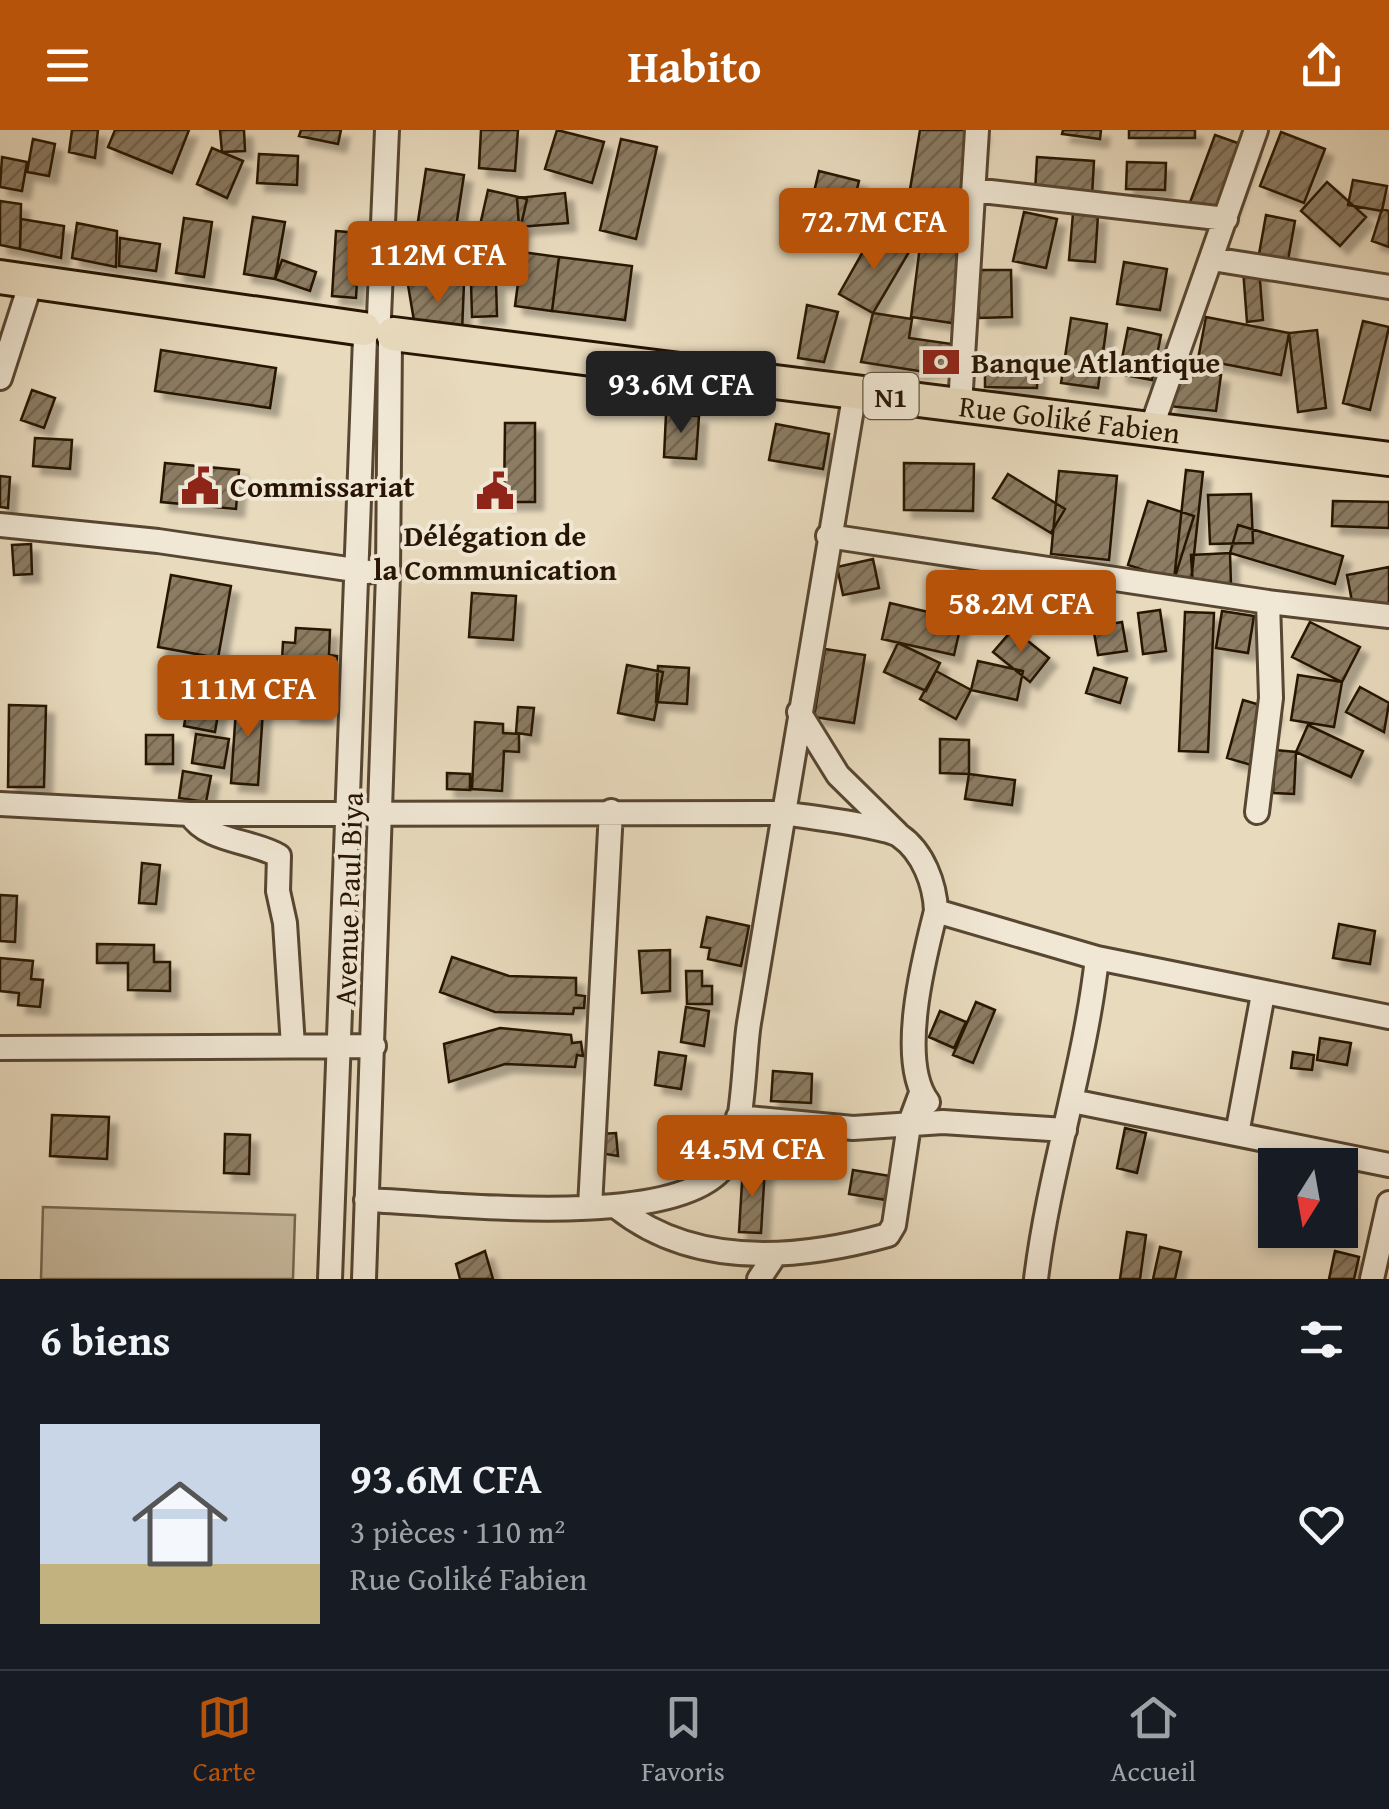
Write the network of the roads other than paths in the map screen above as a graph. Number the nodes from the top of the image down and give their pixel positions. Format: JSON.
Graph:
{"nodes":[{"id":1,"x":387,"y":130,"type":"edge"},
{"id":2,"x":977,"y":130,"type":"edge"},
{"id":3,"x":1256,"y":130,"type":"edge"},
{"id":4,"x":973,"y":190,"type":"junction"},
{"id":5,"x":1226,"y":218,"type":"junction"},
{"id":6,"x":1212,"y":258,"type":"junction"},
{"id":7,"x":15,"y":280,"type":"edge"},
{"id":8,"x":1389,"y":288,"type":"edge"},
{"id":9,"x":378,"y":332,"type":"junction"},
{"id":10,"x":0,"y":378,"type":"edge"},
{"id":11,"x":855,"y":391,"type":"junction"},
{"id":12,"x":960,"y":405,"type":"junction"},
{"id":13,"x":1150,"y":429,"type":"junction"},
{"id":14,"x":1389,"y":458,"type":"edge"},
{"id":15,"x":0,"y":525,"type":"edge"},
{"id":16,"x":828,"y":536,"type":"junction"},
{"id":17,"x":357,"y":570,"type":"junction"},
{"id":18,"x":388,"y":574,"type":"junction"},
{"id":19,"x":1268,"y":602,"type":"junction"},
{"id":20,"x":1389,"y":616,"type":"edge"},
{"id":21,"x":799,"y":712,"type":"junction"},
{"id":22,"x":0,"y":804,"type":"edge"},
{"id":23,"x":611,"y":812,"type":"junction"},
{"id":24,"x":1256,"y":812,"type":"dead end"},
{"id":25,"x":784,"y":813,"type":"junction"},
{"id":26,"x":190,"y":814,"type":"junction"},
{"id":27,"x":346,"y":814,"type":"junction"},
{"id":28,"x":380,"y":814,"type":"junction"},
{"id":29,"x":898,"y":834,"type":"junction"},
{"id":30,"x":936,"y":911,"type":"junction"},
{"id":31,"x":1097,"y":958,"type":"junction"},
{"id":32,"x":1263,"y":994,"type":"junction"},
{"id":33,"x":1389,"y":1016,"type":"edge"},
{"id":34,"x":338,"y":1045,"type":"junction"},
{"id":35,"x":293,"y":1046,"type":"junction"},
{"id":36,"x":374,"y":1046,"type":"junction"},
{"id":37,"x":0,"y":1048,"type":"edge"},
{"id":38,"x":921,"y":1093,"type":"junction"},
{"id":39,"x":1072,"y":1101,"type":"junction"},
{"id":40,"x":738,"y":1117,"type":"junction"},
{"id":41,"x":943,"y":1122,"type":"junction"},
{"id":42,"x":909,"y":1125,"type":"junction"},
{"id":43,"x":1065,"y":1130,"type":"junction"},
{"id":44,"x":1237,"y":1134,"type":"junction"},
{"id":45,"x":1389,"y":1165,"type":"edge"},
{"id":46,"x":366,"y":1200,"type":"junction"},
{"id":47,"x":1389,"y":1203,"type":"edge"},
{"id":48,"x":590,"y":1207,"type":"junction"},
{"id":49,"x":618,"y":1208,"type":"junction"},
{"id":50,"x":775,"y":1255,"type":"junction"},
{"id":51,"x":330,"y":1279,"type":"edge"},
{"id":52,"x":364,"y":1279,"type":"edge"},
{"id":53,"x":759,"y":1279,"type":"edge"},
{"id":54,"x":1036,"y":1279,"type":"edge"},
{"id":55,"x":1372,"y":1279,"type":"edge"}],
"edges":[{"from":1,"to":9,"type":"street"},
{"from":2,"to":4,"type":"street"},
{"from":3,"to":5,"type":"street"},
{"from":4,"to":5,"type":"street"},
{"from":4,"to":12,"type":"street"},
{"from":5,"to":6,"type":"street"},
{"from":6,"to":8,"type":"street"},
{"from":6,"to":13,"type":"street"},
{"from":7,"to":9,"type":"highway","number":"N1"},
{"from":7,"to":10,"type":"street"},
{"from":9,"to":11,"type":"highway","name":"Rue Goliké Fabien","number":"N1"},
{"from":9,"to":17,"type":"street"},
{"from":9,"to":18,"type":"street","name":"Avenue Paul Biya"},
{"from":11,"to":12,"type":"highway","name":"Rue Goliké Fabien","number":"N1"},
{"from":11,"to":16,"type":"street"},
{"from":12,"to":13,"type":"highway","name":"Rue Goliké Fabien","number":"N1"},
{"from":13,"to":14,"type":"highway","name":"Rue Goliké Fabien","number":"N1"},
{"from":15,"to":17,"type":"street"},
{"from":16,"to":19,"type":"street"},
{"from":16,"to":21,"type":"street"},
{"from":17,"to":18,"type":"street"},
{"from":17,"to":27,"type":"street"},
{"from":18,"to":28,"type":"street","name":"Avenue Paul Biya"},
{"from":19,"to":20,"type":"street"},
{"from":19,"to":24,"type":"street"},
{"from":21,"to":25,"type":"street"},
{"from":21,"to":29,"type":"street"},
{"from":22,"to":26,"type":"street"},
{"from":23,"to":25,"type":"street"},
{"from":23,"to":28,"type":"street"},
{"from":23,"to":48,"type":"street"},
{"from":25,"to":29,"type":"street"},
{"from":25,"to":40,"type":"street"},
{"from":26,"to":27,"type":"street"},
{"from":26,"to":35,"type":"street"},
{"from":27,"to":28,"type":"street"},
{"from":27,"to":34,"type":"street"},
{"from":28,"to":36,"type":"street","name":"Avenue Paul Biya"},
{"from":29,"to":30,"type":"street"},
{"from":30,"to":31,"type":"street"},
{"from":30,"to":38,"type":"street"},
{"from":31,"to":32,"type":"street"},
{"from":31,"to":39,"type":"street"},
{"from":32,"to":33,"type":"street"},
{"from":32,"to":44,"type":"street"},
{"from":34,"to":35,"type":"street"},
{"from":34,"to":36,"type":"street"},
{"from":34,"to":51,"type":"street"},
{"from":35,"to":37,"type":"street"},
{"from":36,"to":46,"type":"street","name":"Avenue Paul Biya"},
{"from":38,"to":41,"type":"street"},
{"from":38,"to":42,"type":"street"},
{"from":39,"to":43,"type":"street"},
{"from":39,"to":44,"type":"street"},
{"from":40,"to":42,"type":"street"},
{"from":40,"to":49,"type":"street"},
{"from":41,"to":42,"type":"street"},
{"from":41,"to":43,"type":"street"},
{"from":42,"to":50,"type":"street"},
{"from":43,"to":54,"type":"street"},
{"from":44,"to":45,"type":"street"},
{"from":46,"to":48,"type":"street"},
{"from":46,"to":52,"type":"street","name":"Avenue Paul Biya"},
{"from":47,"to":55,"type":"street"},
{"from":48,"to":49,"type":"street"},
{"from":49,"to":50,"type":"street"},
{"from":50,"to":53,"type":"street"}]}
